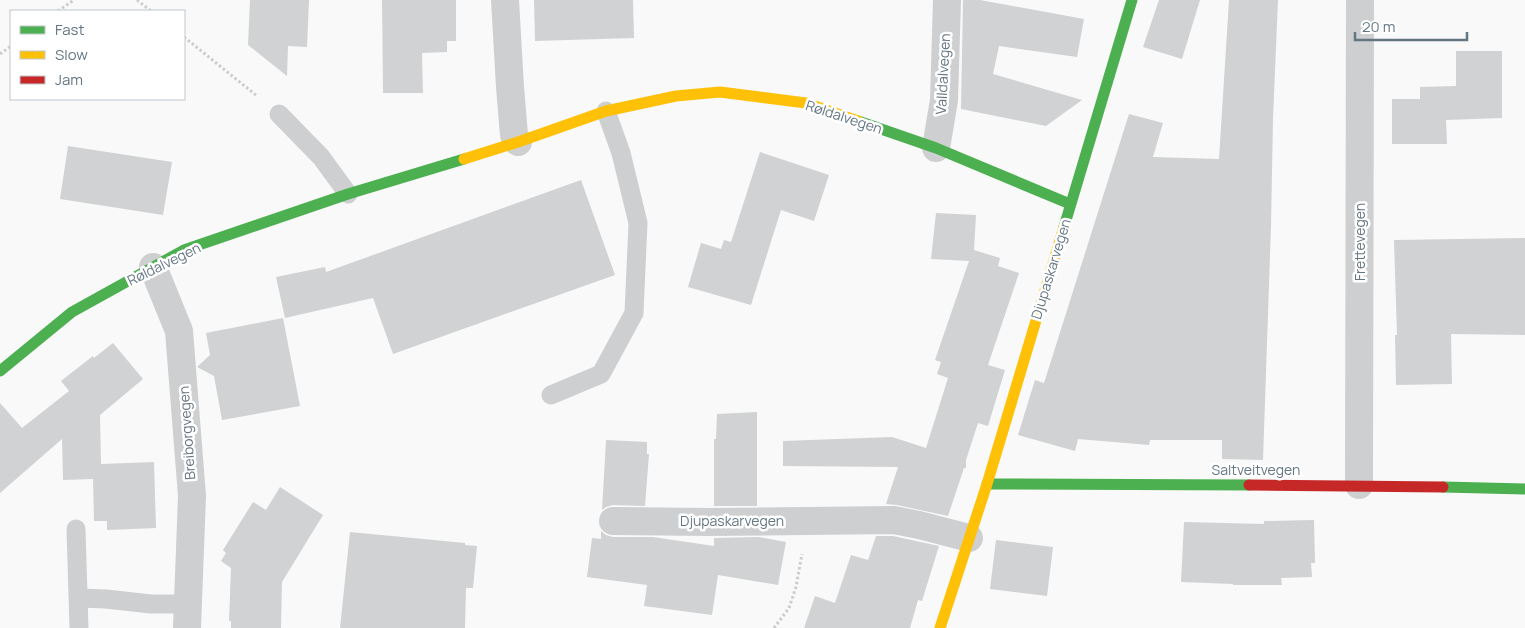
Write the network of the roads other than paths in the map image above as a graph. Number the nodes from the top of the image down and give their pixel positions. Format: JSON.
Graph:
{"nodes":[{"id":1,"x":505,"y":0,"type":"edge"},
{"id":2,"x":947,"y":0,"type":"edge"},
{"id":3,"x":1132,"y":0,"type":"edge"},
{"id":4,"x":1360,"y":0,"type":"edge"},
{"id":5,"x":606,"y":111,"type":"junction"},
{"id":6,"x":279,"y":114,"type":"road end"},
{"id":7,"x":518,"y":142,"type":"junction"},
{"id":8,"x":936,"y":148,"type":"junction"},
{"id":9,"x":348,"y":194,"type":"junction"},
{"id":10,"x":1070,"y":204,"type":"junction"},
{"id":11,"x":153,"y":267,"type":"junction"},
{"id":12,"x":0,"y":372,"type":"edge"},
{"id":13,"x":551,"y":396,"type":"dead end"},
{"id":14,"x":987,"y":484,"type":"junction"},
{"id":15,"x":1359,"y":485,"type":"junction"},
{"id":16,"x":1525,"y":489,"type":"edge"},
{"id":17,"x":613,"y":521,"type":"dead end"},
{"id":18,"x":76,"y":529,"type":"dead end"},
{"id":19,"x":969,"y":538,"type":"junction"},
{"id":20,"x":79,"y":598,"type":"junction"},
{"id":21,"x":187,"y":616,"type":"edge"},
{"id":22,"x":79,"y":628,"type":"edge"},
{"id":23,"x":940,"y":628,"type":"edge"}],
"edges":[{"from":1,"to":7,"type":"street"},
{"from":2,"to":8,"type":"street","name":"Valldalvegen"},
{"from":3,"to":10,"type":"street","name":"Djupaskarvegen"},
{"from":4,"to":15,"type":"street","name":"Frettevegen"},
{"from":5,"to":7,"type":"street","name":"Røldalvegen"},
{"from":5,"to":8,"type":"street","name":"Røldalvegen"},
{"from":5,"to":13,"type":"lane"},
{"from":6,"to":9,"type":"lane"},
{"from":7,"to":9,"type":"street","name":"Røldalvegen"},
{"from":8,"to":10,"type":"street","name":"Røldalvegen"},
{"from":9,"to":11,"type":"street","name":"Røldalvegen"},
{"from":10,"to":14,"type":"street","name":"Djupaskarvegen"},
{"from":11,"to":12,"type":"street","name":"Røldalvegen"},
{"from":11,"to":21,"type":"street","name":"Breiborgvegen"},
{"from":14,"to":15,"type":"street","name":"Saltveitvegen"},
{"from":14,"to":19,"type":"street","name":"Djupaskarvegen"},
{"from":15,"to":16,"type":"street","name":"Saltveitvegen"},
{"from":17,"to":19,"type":"street","name":"Djupaskarvegen"},
{"from":18,"to":20,"type":"lane"},
{"from":19,"to":23,"type":"street","name":"Djupaskarvegen"},
{"from":20,"to":21,"type":"lane","name":"Breiborgvegen"},
{"from":20,"to":22,"type":"lane"}]}
